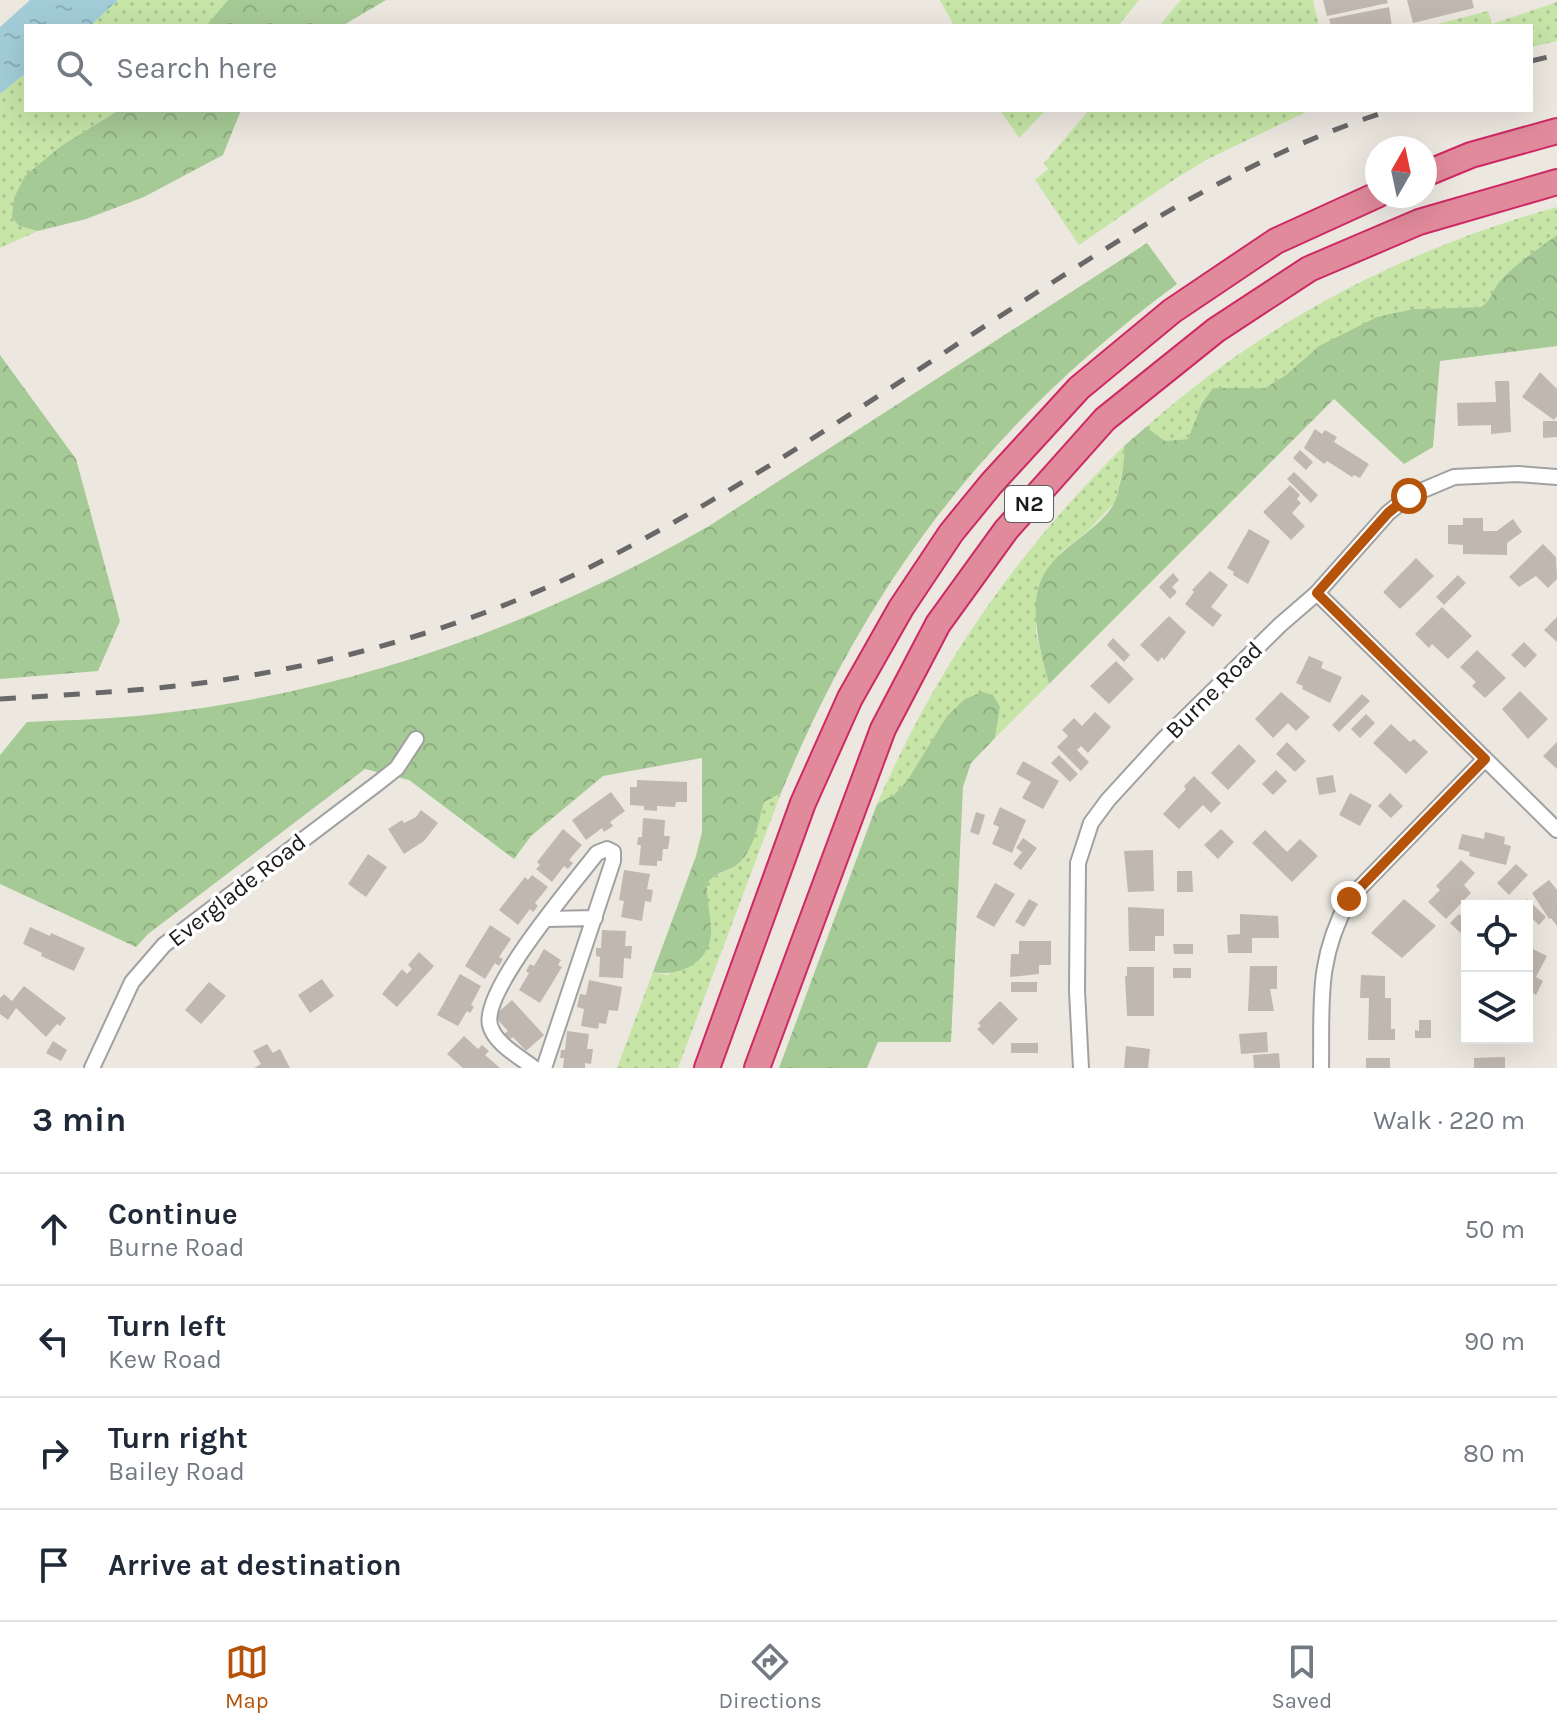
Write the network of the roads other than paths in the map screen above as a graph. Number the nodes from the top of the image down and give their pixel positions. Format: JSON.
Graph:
{"nodes":[{"id":1,"x":1557,"y":131,"type":"edge"},
{"id":2,"x":1437,"y":169,"type":"edge"},
{"id":3,"x":1557,"y":182,"type":"edge"},
{"id":4,"x":1365,"y":200,"type":"edge"},
{"id":5,"x":1556,"y":479,"type":"edge"},
{"id":6,"x":1317,"y":593,"type":"junction"},
{"id":7,"x":416,"y":739,"type":"dead end"},
{"id":8,"x":1485,"y":759,"type":"junction"},
{"id":9,"x":1557,"y":830,"type":"edge"},
{"id":10,"x":595,"y":918,"type":"junction"},
{"id":11,"x":547,"y":919,"type":"junction"},
{"id":12,"x":92,"y":1068,"type":"edge"},
{"id":13,"x":534,"y":1068,"type":"edge"},
{"id":14,"x":544,"y":1068,"type":"edge"},
{"id":15,"x":707,"y":1068,"type":"edge"},
{"id":16,"x":757,"y":1068,"type":"edge"},
{"id":17,"x":1081,"y":1068,"type":"edge"},
{"id":18,"x":1321,"y":1068,"type":"edge"}],
"edges":[{"from":1,"to":2,"type":"highway"},
{"from":3,"to":16,"type":"highway","number":"N2"},
{"from":4,"to":15,"type":"highway","number":"N2"},
{"from":5,"to":6,"type":"street","name":"Burne Road"},
{"from":6,"to":8,"type":"street"},
{"from":6,"to":17,"type":"street","name":"Burne Road"},
{"from":7,"to":12,"type":"street","name":"Everglade Road"},
{"from":8,"to":9,"type":"street"},
{"from":8,"to":18,"type":"street"},
{"from":10,"to":11,"type":"street"},
{"from":10,"to":11,"type":"street"},
{"from":10,"to":14,"type":"street"},
{"from":11,"to":13,"type":"street"}]}
